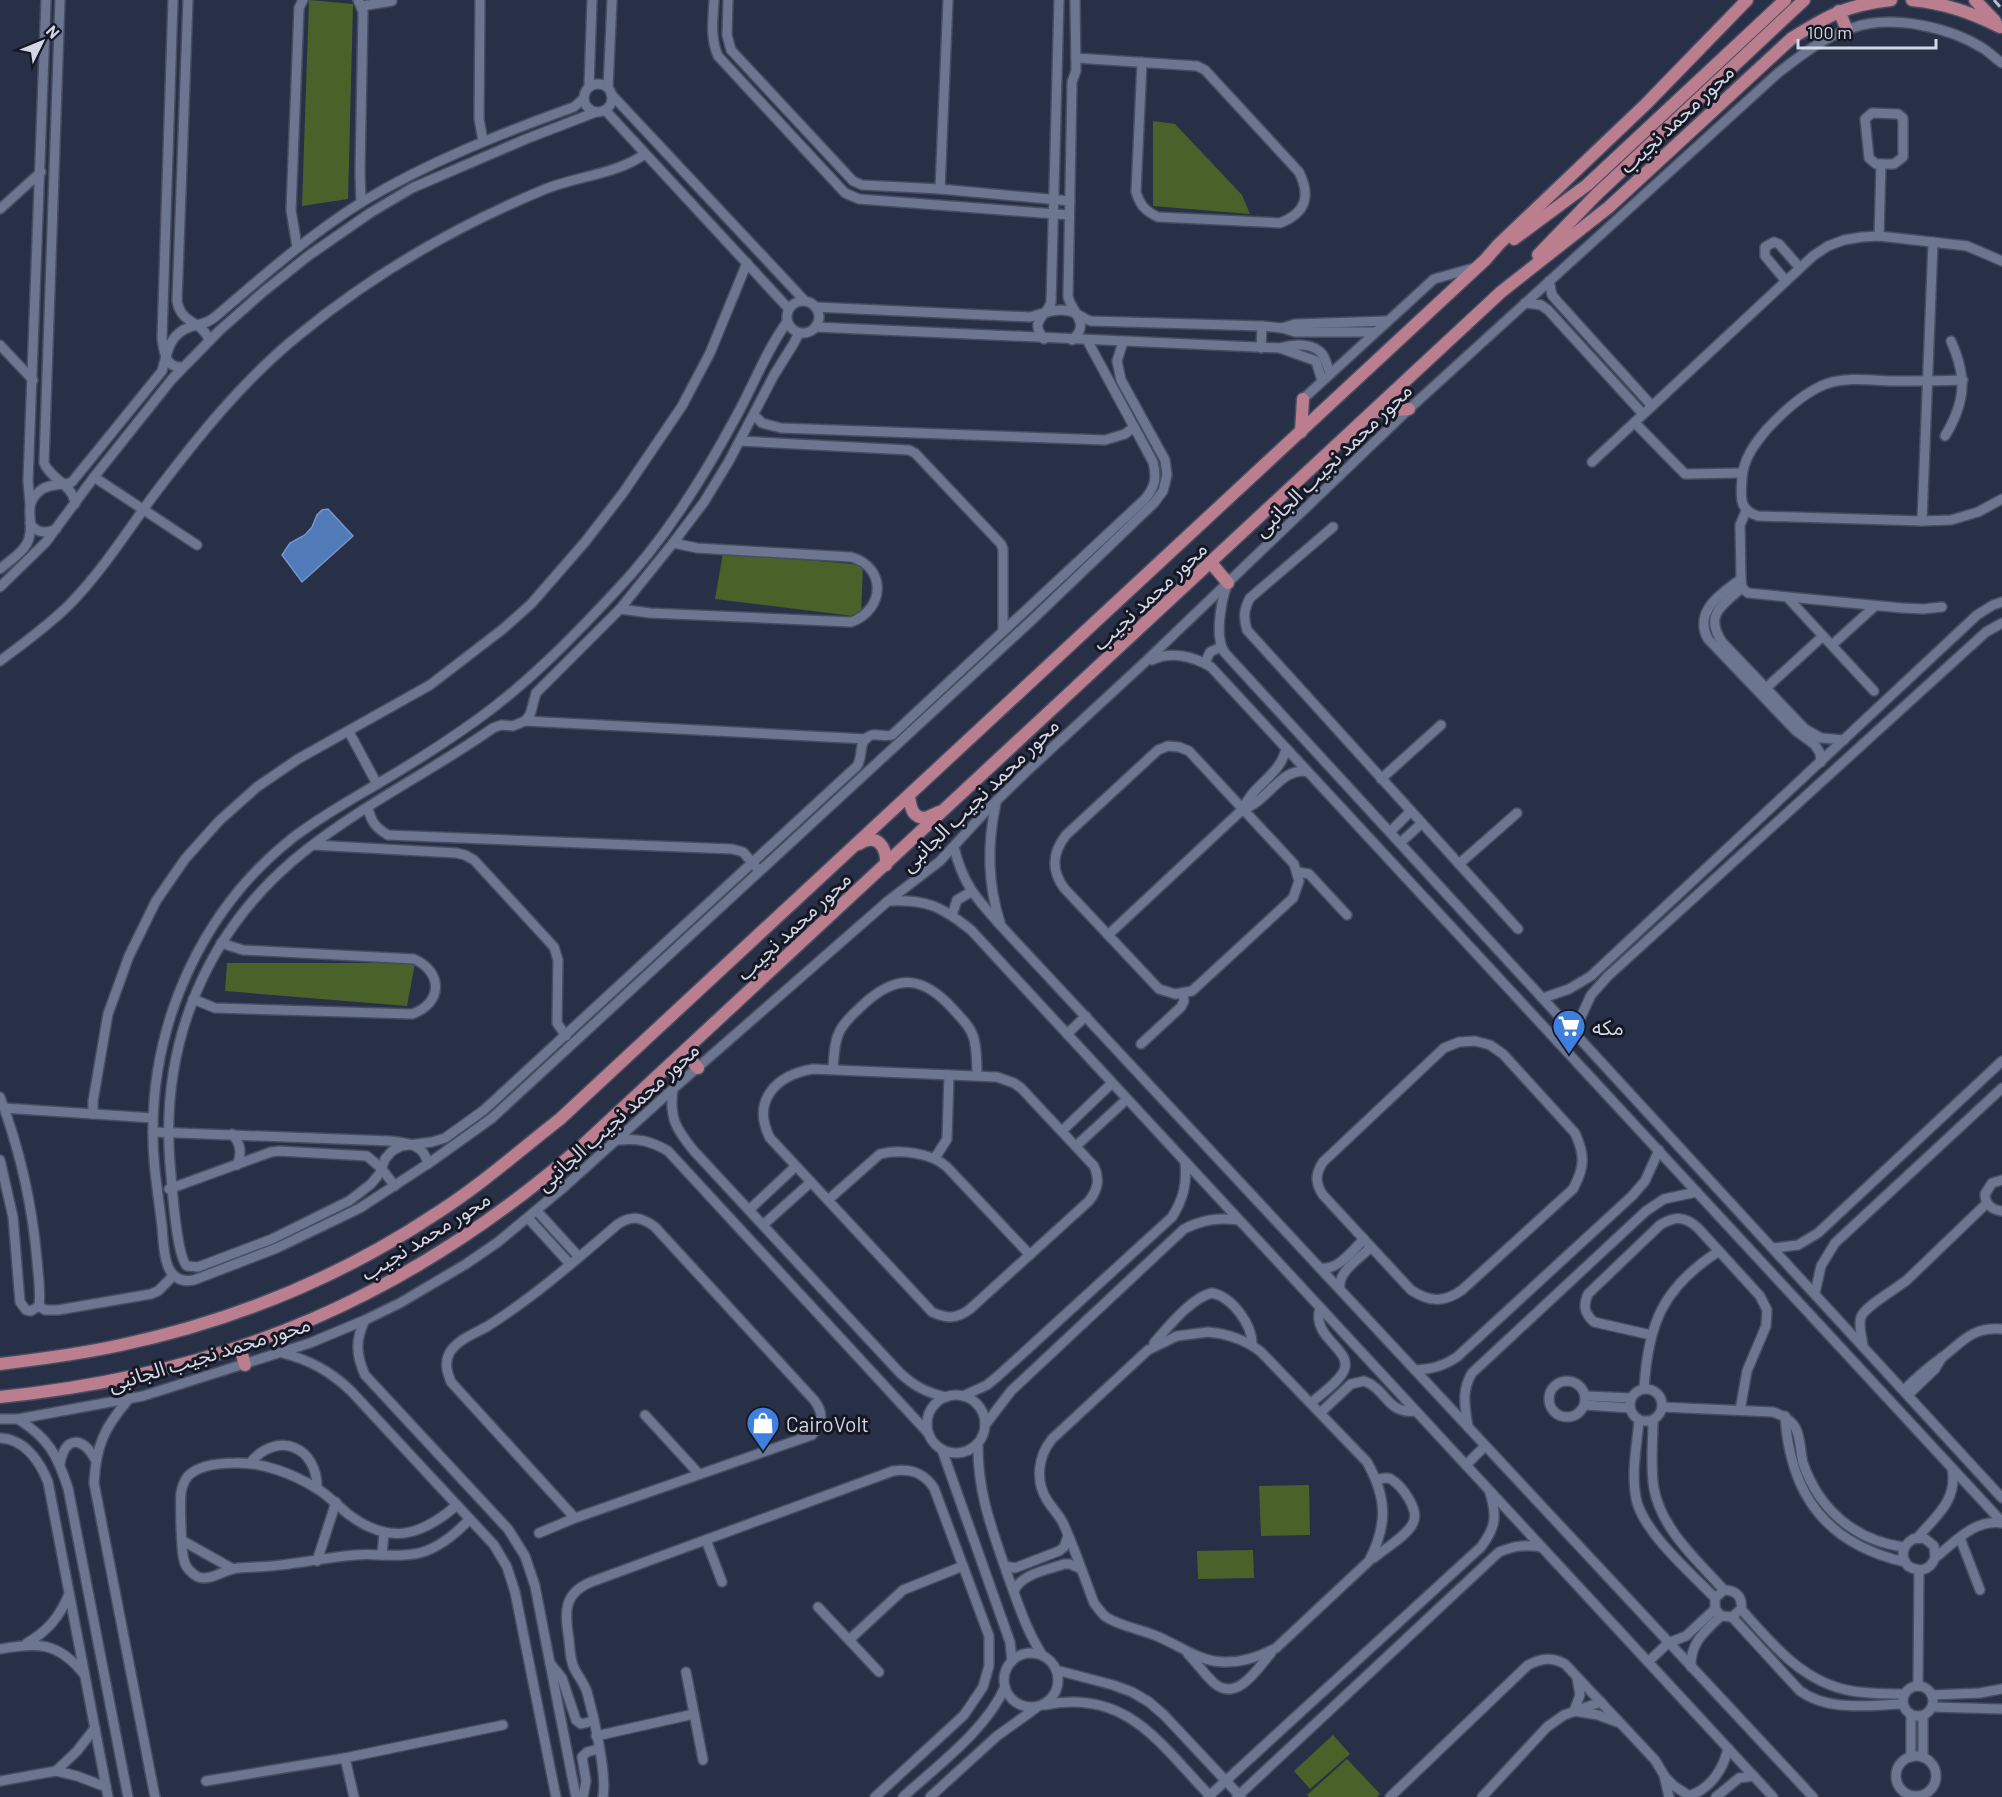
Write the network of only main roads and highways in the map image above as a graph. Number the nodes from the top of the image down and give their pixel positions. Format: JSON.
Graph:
{"nodes":[{"id":1,"x":1747,"y":0,"type":"edge"},
{"id":2,"x":1785,"y":0,"type":"edge"},
{"id":3,"x":1804,"y":0,"type":"edge"},
{"id":4,"x":1854,"y":0,"type":"edge"},
{"id":5,"x":1891,"y":0,"type":"edge"},
{"id":6,"x":1912,"y":0,"type":"edge"},
{"id":7,"x":1975,"y":0,"type":"edge"},
{"id":8,"x":1839,"y":11,"type":"junction"},
{"id":9,"x":2001,"y":28,"type":"edge"},
{"id":10,"x":1847,"y":30,"type":"road end"},
{"id":11,"x":1482,"y":263,"type":"junction"},
{"id":12,"x":1501,"y":292,"type":"junction"},
{"id":13,"x":1303,"y":399,"type":"road end"},
{"id":14,"x":1409,"y":409,"type":"road end"},
{"id":15,"x":1374,"y":412,"type":"junction"},
{"id":16,"x":1301,"y":432,"type":"junction"},
{"id":17,"x":1211,"y":563,"type":"junction"},
{"id":18,"x":1228,"y":583,"type":"road end"},
{"id":19,"x":909,"y":797,"type":"junction"},
{"id":20,"x":950,"y":807,"type":"junction"},
{"id":21,"x":850,"y":850,"type":"junction"},
{"id":22,"x":886,"y":865,"type":"junction"},
{"id":23,"x":684,"y":1052,"type":"junction"},
{"id":24,"x":698,"y":1068,"type":"road end"},
{"id":25,"x":240,"y":1347,"type":"junction"},
{"id":26,"x":0,"y":1364,"type":"edge"},
{"id":27,"x":245,"y":1365,"type":"road end"},
{"id":28,"x":0,"y":1396,"type":"edge"}],
"edges":[{"from":1,"to":11,"type":"main road","name":"محور محمد نجيب"},
{"from":2,"to":11,"type":"main road","name":"محور محمد نجيب"},
{"from":3,"to":12,"type":"main road","name":"محور محمد نجيب"},
{"from":4,"to":8,"type":"main road"},
{"from":5,"to":8,"type":"main road","name":"محور محمد نجيب"},
{"from":6,"to":9,"type":"main road"},
{"from":7,"to":9,"type":"main road"},
{"from":8,"to":10,"type":"main road"},
{"from":8,"to":12,"type":"main road","name":"محور محمد نجيب"},
{"from":11,"to":16,"type":"main road","name":"محور محمد نجيب"},
{"from":12,"to":15,"type":"main road","name":"محور محمد نجيب"},
{"from":13,"to":16,"type":"main road"},
{"from":14,"to":15,"type":"main road"},
{"from":15,"to":17,"type":"main road","name":"محور محمد نجيب"},
{"from":16,"to":19,"type":"main road","name":"محور محمد نجيب"},
{"from":17,"to":18,"type":"main road"},
{"from":17,"to":20,"type":"main road","name":"محور محمد نجيب"},
{"from":19,"to":20,"type":"main road"},
{"from":19,"to":21,"type":"main road","name":"محور محمد نجيب"},
{"from":20,"to":22,"type":"main road","name":"محور محمد نجيب"},
{"from":21,"to":22,"type":"main road"},
{"from":21,"to":26,"type":"main road","name":"محور محمد نجيب"},
{"from":22,"to":23,"type":"main road","name":"محور محمد نجيب"},
{"from":23,"to":24,"type":"main road"},
{"from":23,"to":25,"type":"main road","name":"محور محمد نجيب"},
{"from":25,"to":27,"type":"main road"},
{"from":25,"to":28,"type":"main road","name":"محور محمد نجيب"}]}
